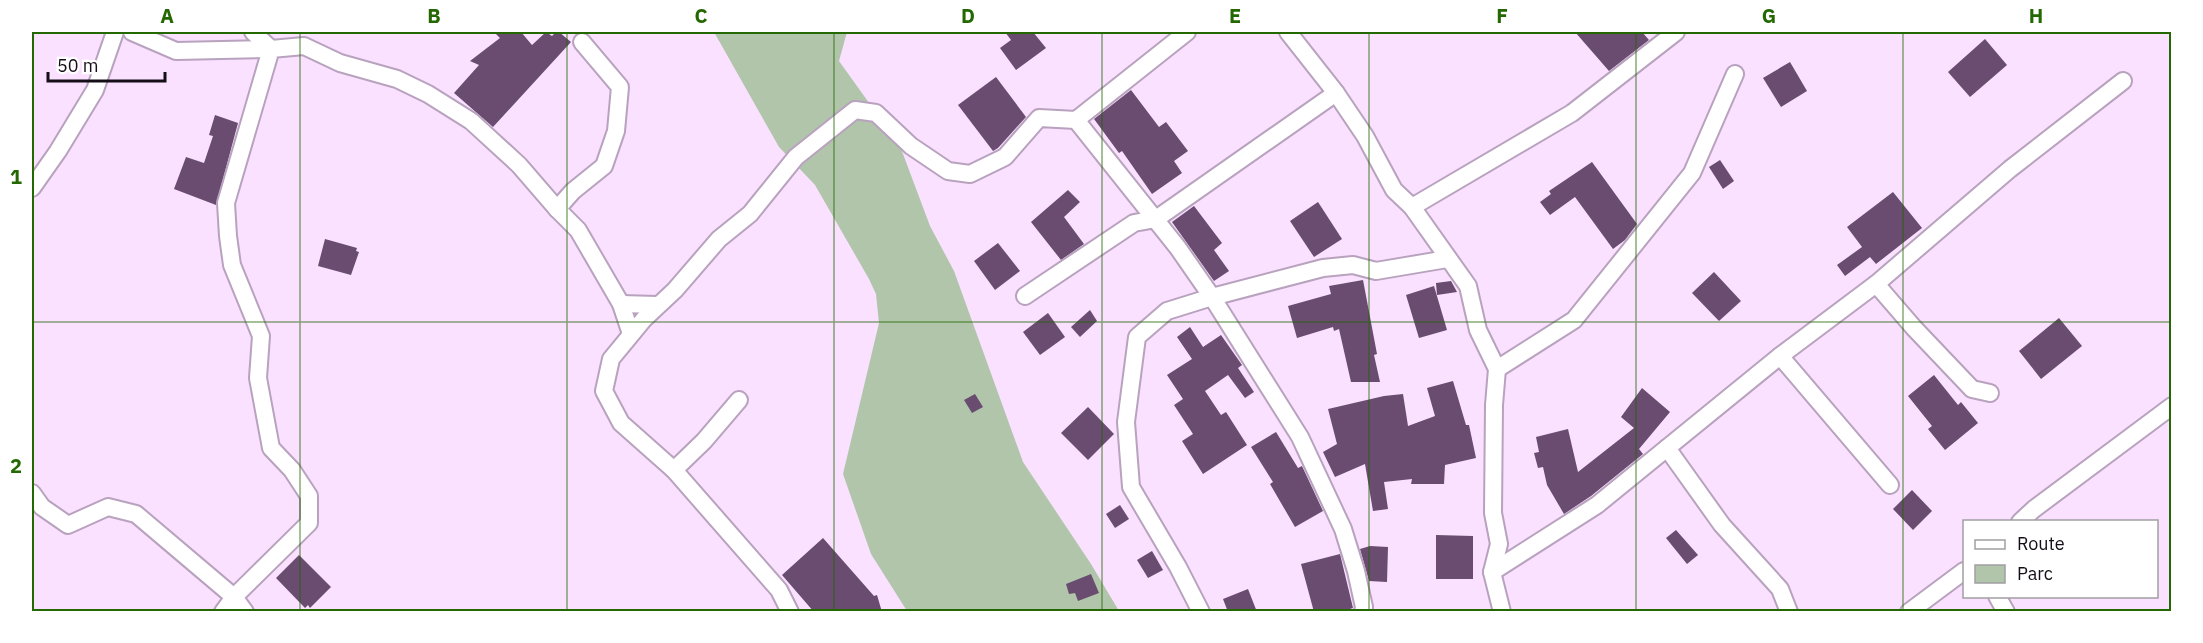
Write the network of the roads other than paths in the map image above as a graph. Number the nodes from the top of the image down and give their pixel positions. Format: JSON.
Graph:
{"nodes":[{"id":1,"x":115,"y":32,"type":"edge"},
{"id":2,"x":132,"y":32,"type":"edge"},
{"id":3,"x":253,"y":32,"type":"edge"},
{"id":4,"x":1187,"y":32,"type":"edge"},
{"id":5,"x":1288,"y":32,"type":"edge"},
{"id":6,"x":1677,"y":32,"type":"edge"},
{"id":7,"x":582,"y":42,"type":"dead end"},
{"id":8,"x":271,"y":49,"type":"junction"},
{"id":9,"x":1735,"y":74,"type":"dead end"},
{"id":10,"x":2123,"y":81,"type":"dead end"},
{"id":11,"x":1336,"y":93,"type":"junction"},
{"id":12,"x":1076,"y":120,"type":"junction"},
{"id":13,"x":32,"y":188,"type":"edge"},
{"id":14,"x":1412,"y":207,"type":"junction"},
{"id":15,"x":557,"y":209,"type":"junction"},
{"id":16,"x":1156,"y":219,"type":"junction"},
{"id":17,"x":1447,"y":259,"type":"junction"},
{"id":18,"x":1876,"y":284,"type":"junction"},
{"id":19,"x":1025,"y":296,"type":"dead end"},
{"id":20,"x":1212,"y":297,"type":"junction"},
{"id":21,"x":621,"y":304,"type":"junction"},
{"id":22,"x":657,"y":305,"type":"junction"},
{"id":23,"x":631,"y":334,"type":"junction"},
{"id":24,"x":1780,"y":356,"type":"junction"},
{"id":25,"x":1497,"y":369,"type":"junction"},
{"id":26,"x":1990,"y":393,"type":"dead end"},
{"id":27,"x":739,"y":400,"type":"dead end"},
{"id":28,"x":2172,"y":406,"type":"edge"},
{"id":29,"x":1667,"y":448,"type":"junction"},
{"id":30,"x":674,"y":470,"type":"junction"},
{"id":31,"x":1890,"y":484,"type":"dead end"},
{"id":32,"x":32,"y":493,"type":"edge"},
{"id":33,"x":2022,"y":520,"type":"edge"},
{"id":34,"x":1492,"y":572,"type":"junction"},
{"id":35,"x":1963,"y":572,"type":"edge"},
{"id":36,"x":234,"y":597,"type":"junction"},
{"id":37,"x":1998,"y":598,"type":"edge"},
{"id":38,"x":223,"y":612,"type":"edge"},
{"id":39,"x":245,"y":612,"type":"edge"},
{"id":40,"x":790,"y":612,"type":"edge"},
{"id":41,"x":1201,"y":612,"type":"edge"},
{"id":42,"x":1363,"y":612,"type":"edge"},
{"id":43,"x":1502,"y":612,"type":"edge"},
{"id":44,"x":1789,"y":612,"type":"edge"},
{"id":45,"x":1909,"y":612,"type":"edge"},
{"id":46,"x":2006,"y":612,"type":"edge"}],
"edges":[{"from":1,"to":13,"type":"street"},
{"from":2,"to":8,"type":"street"},
{"from":3,"to":8,"type":"street"},
{"from":4,"to":12,"type":"street"},
{"from":5,"to":11,"type":"street"},
{"from":6,"to":14,"type":"street"},
{"from":7,"to":15,"type":"street"},
{"from":8,"to":15,"type":"street"},
{"from":8,"to":36,"type":"street"},
{"from":9,"to":25,"type":"street"},
{"from":10,"to":18,"type":"street"},
{"from":11,"to":14,"type":"street"},
{"from":11,"to":16,"type":"street"},
{"from":12,"to":16,"type":"street"},
{"from":12,"to":22,"type":"street"},
{"from":14,"to":17,"type":"street"},
{"from":15,"to":21,"type":"street"},
{"from":16,"to":19,"type":"street"},
{"from":16,"to":20,"type":"street"},
{"from":17,"to":20,"type":"street"},
{"from":17,"to":25,"type":"street"},
{"from":18,"to":24,"type":"street"},
{"from":18,"to":26,"type":"street"},
{"from":20,"to":41,"type":"street"},
{"from":20,"to":42,"type":"street"},
{"from":21,"to":22,"type":"street"},
{"from":21,"to":23,"type":"street"},
{"from":22,"to":23,"type":"street"},
{"from":23,"to":30,"type":"street"},
{"from":24,"to":29,"type":"street"},
{"from":24,"to":31,"type":"street"},
{"from":25,"to":34,"type":"street"},
{"from":27,"to":30,"type":"street"},
{"from":28,"to":33,"type":"street"},
{"from":29,"to":34,"type":"street"},
{"from":29,"to":44,"type":"street"},
{"from":30,"to":40,"type":"street"},
{"from":32,"to":36,"type":"street"},
{"from":34,"to":43,"type":"street"},
{"from":35,"to":45,"type":"street"},
{"from":36,"to":38,"type":"street"},
{"from":36,"to":39,"type":"street"},
{"from":37,"to":46,"type":"street"}]}
